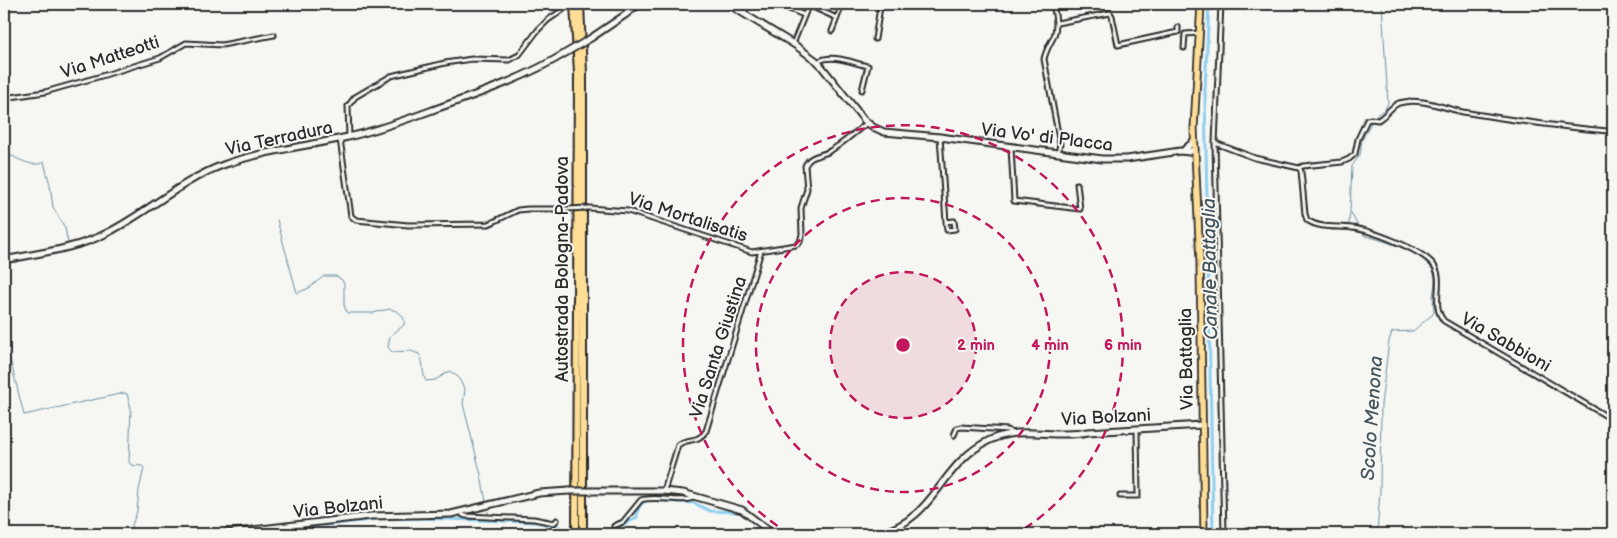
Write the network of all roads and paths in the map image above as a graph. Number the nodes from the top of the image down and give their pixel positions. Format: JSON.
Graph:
{"nodes":[{"id":1,"x":567,"y":4,"type":"edge"},
{"id":2,"x":574,"y":4,"type":"edge"},
{"id":3,"x":580,"y":4,"type":"edge"},
{"id":4,"x":639,"y":4,"type":"edge"},
{"id":5,"x":728,"y":4,"type":"edge"},
{"id":6,"x":748,"y":4,"type":"edge"},
{"id":7,"x":777,"y":4,"type":"edge"},
{"id":8,"x":808,"y":4,"type":"edge"},
{"id":9,"x":842,"y":4,"type":"edge"},
{"id":10,"x":878,"y":4,"type":"edge"},
{"id":11,"x":1053,"y":4,"type":"edge"},
{"id":12,"x":1201,"y":4,"type":"edge"},
{"id":13,"x":1221,"y":4,"type":"edge"},
{"id":14,"x":744,"y":14,"type":"junction"},
{"id":15,"x":804,"y":15,"type":"junction"},
{"id":16,"x":837,"y":18,"type":"junction"},
{"id":17,"x":1056,"y":23,"type":"junction"},
{"id":18,"x":1178,"y":27,"type":"dead end"},
{"id":19,"x":832,"y":31,"type":"dead end"},
{"id":20,"x":1200,"y":33,"type":"junction"},
{"id":21,"x":274,"y":35,"type":"dead end"},
{"id":22,"x":875,"y":39,"type":"dead end"},
{"id":23,"x":793,"y":44,"type":"junction"},
{"id":24,"x":1184,"y":48,"type":"dead end"},
{"id":25,"x":818,"y":62,"type":"junction"},
{"id":26,"x":862,"y":90,"type":"dead end"},
{"id":27,"x":4,"y":98,"type":"edge"},
{"id":28,"x":865,"y":121,"type":"junction"},
{"id":29,"x":1613,"y":130,"type":"edge"},
{"id":30,"x":350,"y":137,"type":"junction"},
{"id":31,"x":940,"y":137,"type":"junction"},
{"id":32,"x":340,"y":139,"type":"junction"},
{"id":33,"x":1195,"y":140,"type":"junction"},
{"id":34,"x":1215,"y":143,"type":"junction"},
{"id":35,"x":1011,"y":147,"type":"junction"},
{"id":36,"x":1195,"y":149,"type":"junction"},
{"id":37,"x":1183,"y":151,"type":"junction"},
{"id":38,"x":1058,"y":153,"type":"junction"},
{"id":39,"x":1196,"y":162,"type":"junction"},
{"id":40,"x":1299,"y":168,"type":"junction"},
{"id":41,"x":1077,"y":184,"type":"dead end"},
{"id":42,"x":946,"y":222,"type":"dead end"},
{"id":43,"x":761,"y":252,"type":"junction"},
{"id":44,"x":4,"y":260,"type":"edge"},
{"id":45,"x":1613,"y":420,"type":"edge"},
{"id":46,"x":1202,"y":425,"type":"junction"},
{"id":47,"x":1137,"y":430,"type":"junction"},
{"id":48,"x":1011,"y":434,"type":"junction"},
{"id":49,"x":954,"y":435,"type":"dead end"},
{"id":50,"x":664,"y":491,"type":"junction"},
{"id":51,"x":1120,"y":496,"type":"dead end"},
{"id":52,"x":694,"y":497,"type":"junction"},
{"id":53,"x":461,"y":512,"type":"junction"},
{"id":54,"x":557,"y":520,"type":"dead end"},
{"id":55,"x":614,"y":526,"type":"dead end"},
{"id":56,"x":219,"y":534,"type":"edge"},
{"id":57,"x":576,"y":534,"type":"edge"},
{"id":58,"x":583,"y":534,"type":"edge"},
{"id":59,"x":779,"y":534,"type":"edge"},
{"id":60,"x":878,"y":534,"type":"edge"},
{"id":61,"x":1204,"y":534,"type":"edge"},
{"id":62,"x":1224,"y":534,"type":"edge"}],
"edges":[{"from":1,"to":30,"type":"street"},
{"from":2,"to":57,"type":"highway","name":"Autostrada Bologna-Padova"},
{"from":3,"to":58,"type":"highway","name":"Autostrada Bologna-Padova"},
{"from":4,"to":30,"type":"street","name":"Via Terradura","bridge":true},
{"from":5,"to":14,"type":"street","name":"Via Vo' di Placca"},
{"from":6,"to":14,"type":"street"},
{"from":7,"to":15,"type":"street"},
{"from":8,"to":15,"type":"street"},
{"from":8,"to":16,"type":"street"},
{"from":9,"to":16,"type":"street"},
{"from":10,"to":22,"type":"street"},
{"from":11,"to":17,"type":"street"},
{"from":12,"to":20,"type":"main road","name":"Via Battaglia"},
{"from":13,"to":34,"type":"street"},
{"from":14,"to":23,"type":"street","name":"Via Vo' di Placca"},
{"from":15,"to":23,"type":"street"},
{"from":16,"to":19,"type":"street"},
{"from":17,"to":18,"type":"street"},
{"from":17,"to":38,"type":"street"},
{"from":20,"to":24,"type":"street"},
{"from":20,"to":33,"type":"main road","name":"Via Battaglia"},
{"from":21,"to":27,"type":"street","name":"Via Matteotti"},
{"from":23,"to":25,"type":"street","name":"Via Vo' di Placca"},
{"from":25,"to":26,"type":"street"},
{"from":25,"to":28,"type":"street","name":"Via Vo' di Placca"},
{"from":28,"to":31,"type":"street","name":"Via Vo' di Placca"},
{"from":28,"to":43,"type":"street","name":"Via Mortalisatis"},
{"from":29,"to":40,"type":"street"},
{"from":30,"to":32,"type":"street","name":"Via Terradura"},
{"from":31,"to":35,"type":"street","name":"Via Vo' di Placca"},
{"from":31,"to":42,"type":"street"},
{"from":32,"to":43,"type":"street","name":"Via Mortalisatis","bridge":true},
{"from":32,"to":44,"type":"street","name":"Via Terradura"},
{"from":33,"to":36,"type":"main road","name":"Via Battaglia"},
{"from":33,"to":37,"type":"street"},
{"from":34,"to":40,"type":"street"},
{"from":34,"to":62,"type":"street"},
{"from":35,"to":38,"type":"street","name":"Via Vo' di Placca"},
{"from":35,"to":41,"type":"street"},
{"from":36,"to":37,"type":"street","name":"Via Vo' di Placca"},
{"from":36,"to":39,"type":"main road","name":"Via Battaglia"},
{"from":37,"to":38,"type":"street","name":"Via Vo' di Placca"},
{"from":37,"to":39,"type":"street"},
{"from":39,"to":46,"type":"main road","name":"Via Battaglia"},
{"from":40,"to":45,"type":"street","name":"Via Sabbioni"},
{"from":43,"to":50,"type":"street","name":"Via Santa Giustina"},
{"from":46,"to":47,"type":"street","name":"Via Bolzani"},
{"from":46,"to":61,"type":"main road","name":"Via Battaglia"},
{"from":47,"to":48,"type":"street","name":"Via Bolzani"},
{"from":47,"to":51,"type":"street"},
{"from":48,"to":49,"type":"street","name":"Via Bolzani"},
{"from":48,"to":60,"type":"street","name":"Via Bolzani"},
{"from":50,"to":52,"type":"street","name":"Via Bolzani"},
{"from":50,"to":53,"type":"street","name":"Via Bolzani","bridge":true},
{"from":52,"to":55,"type":"street","name":"Via Bolzani"},
{"from":52,"to":59,"type":"street","name":"Via Bolzani"},
{"from":53,"to":54,"type":"street","name":"Via Bolzani"},
{"from":53,"to":56,"type":"street","name":"Via Bolzani"}]}
